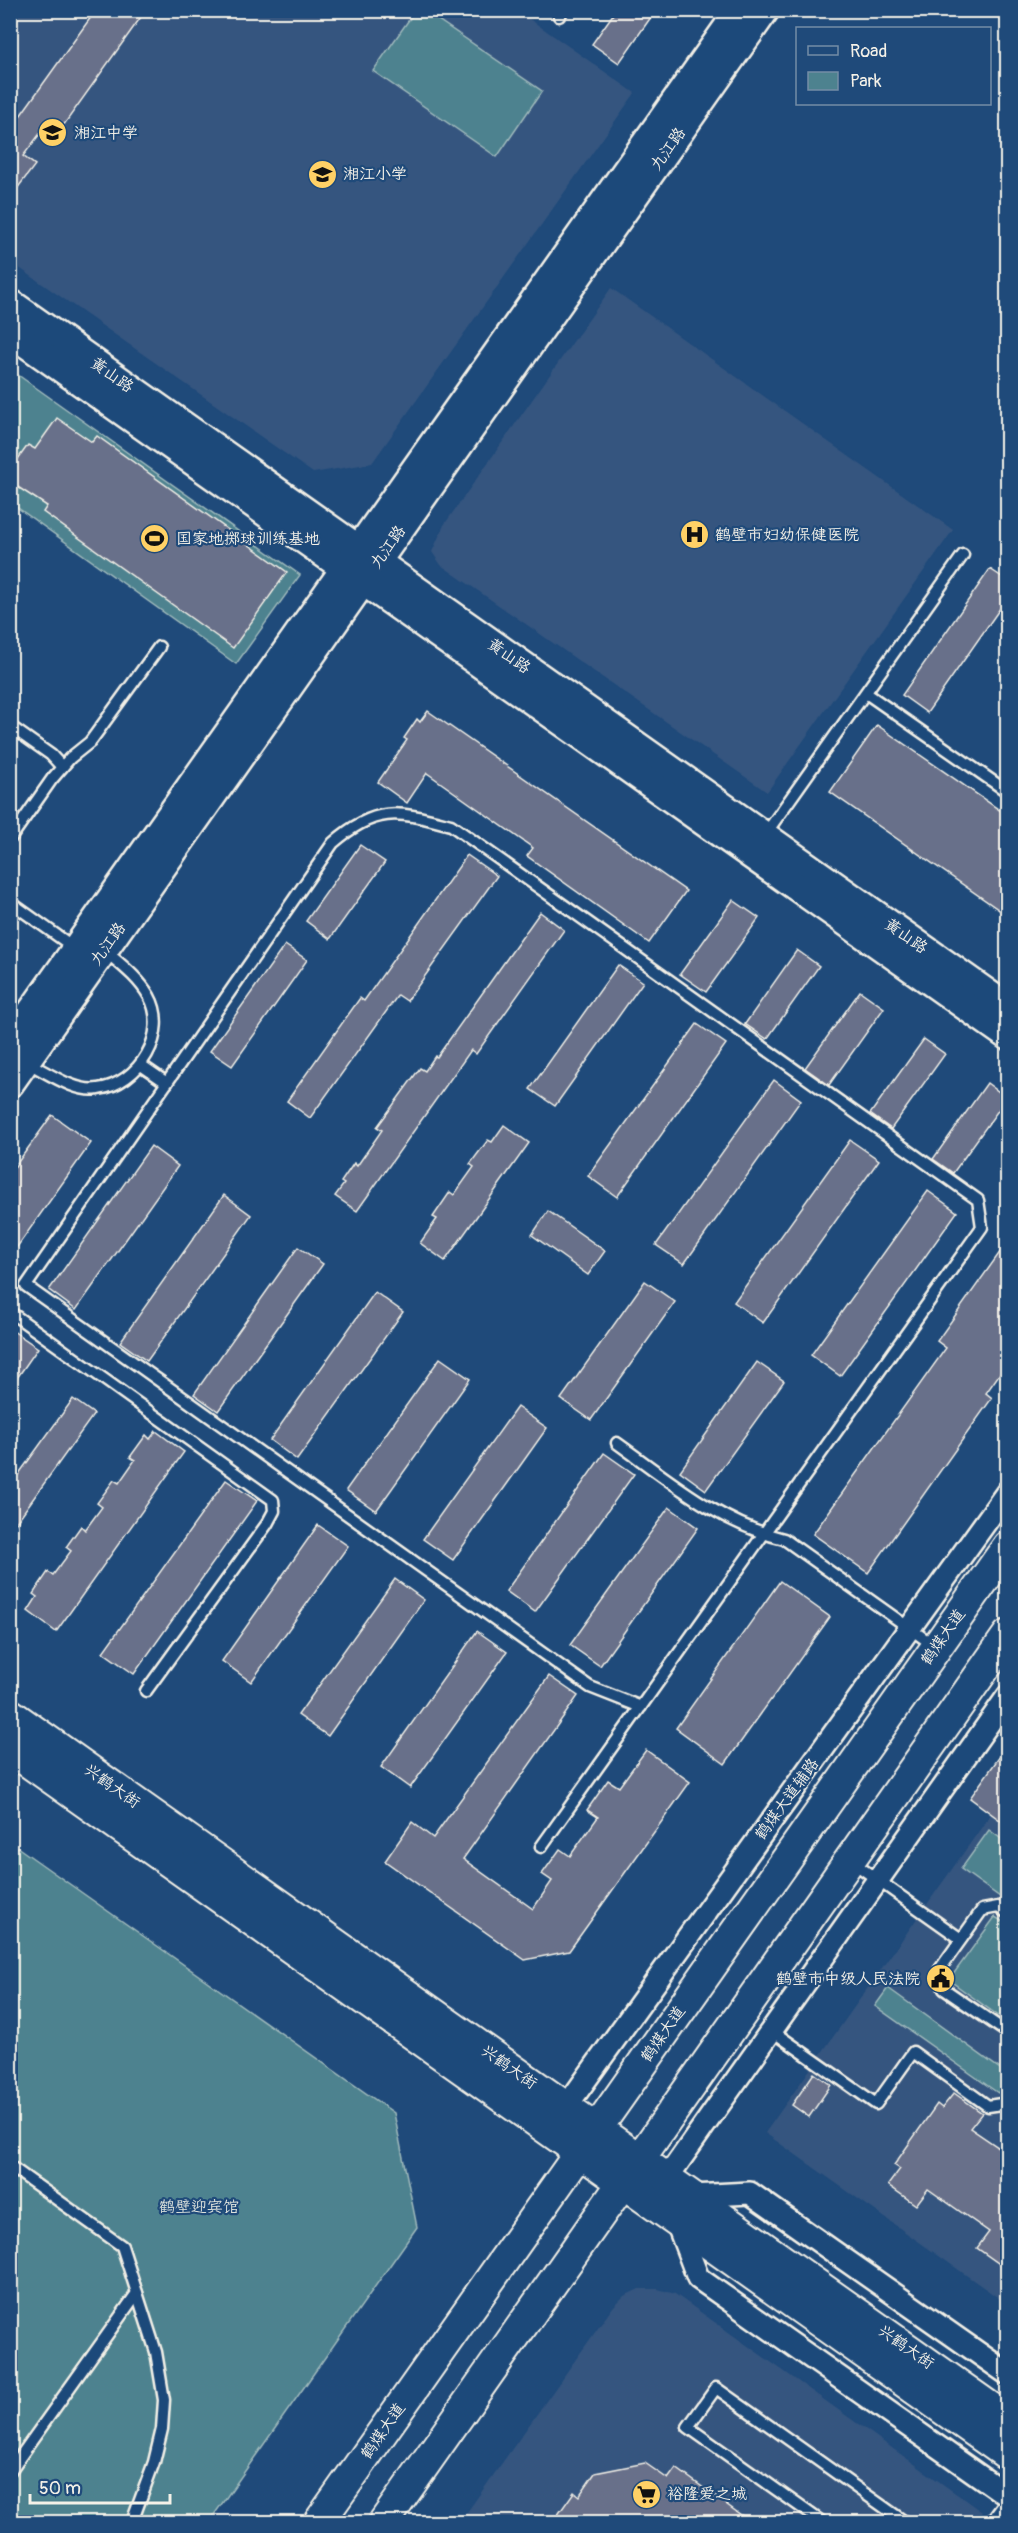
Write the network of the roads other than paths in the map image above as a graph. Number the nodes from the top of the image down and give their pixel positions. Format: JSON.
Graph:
{"nodes":[{"id":1,"x":740,"y":10,"type":"edge"},
{"id":2,"x":765,"y":10,"type":"edge"},
{"id":3,"x":10,"y":303,"type":"edge"},
{"id":4,"x":10,"y":332,"type":"edge"},
{"id":5,"x":963,"y":555,"type":"dead end"},
{"id":6,"x":361,"y":565,"type":"junction"},
{"id":7,"x":159,"y":647,"type":"dead end"},
{"id":8,"x":866,"y":693,"type":"junction"},
{"id":9,"x":10,"y":726,"type":"edge"},
{"id":10,"x":62,"y":767,"type":"junction"},
{"id":11,"x":1008,"y":792,"type":"edge"},
{"id":12,"x":764,"y":836,"type":"junction"},
{"id":13,"x":10,"y":839,"type":"edge"},
{"id":14,"x":10,"y":902,"type":"edge"},
{"id":15,"x":76,"y":949,"type":"junction"},
{"id":16,"x":104,"y":950,"type":"junction"},
{"id":17,"x":1008,"y":1008,"type":"edge"},
{"id":18,"x":1008,"y":1036,"type":"edge"},
{"id":19,"x":15,"y":1062,"type":"edge"},
{"id":20,"x":141,"y":1065,"type":"junction"},
{"id":21,"x":166,"y":1083,"type":"junction"},
{"id":22,"x":10,"y":1312,"type":"edge"},
{"id":23,"x":616,"y":1443,"type":"dead end"},
{"id":24,"x":1008,"y":1491,"type":"edge"},
{"id":25,"x":764,"y":1534,"type":"junction"},
{"id":26,"x":1008,"y":1546,"type":"edge"},
{"id":27,"x":910,"y":1628,"type":"junction"},
{"id":28,"x":1008,"y":1635,"type":"edge"},
{"id":29,"x":936,"y":1647,"type":"junction"},
{"id":30,"x":146,"y":1691,"type":"dead end"},
{"id":31,"x":1008,"y":1696,"type":"edge"},
{"id":32,"x":641,"y":1707,"type":"junction"},
{"id":33,"x":10,"y":1714,"type":"edge"},
{"id":34,"x":10,"y":1749,"type":"edge"},
{"id":35,"x":542,"y":1846,"type":"dead end"},
{"id":36,"x":850,"y":1860,"type":"junction"},
{"id":37,"x":877,"y":1880,"type":"junction"},
{"id":38,"x":1008,"y":1913,"type":"edge"},
{"id":39,"x":961,"y":1939,"type":"junction"},
{"id":40,"x":771,"y":2031,"type":"junction"},
{"id":41,"x":1008,"y":2033,"type":"edge"},
{"id":42,"x":1008,"y":2103,"type":"edge"},
{"id":43,"x":566,"y":2107,"type":"junction"},
{"id":44,"x":588,"y":2140,"type":"junction"},
{"id":45,"x":10,"y":2166,"type":"edge"},
{"id":46,"x":631,"y":2171,"type":"junction"},
{"id":47,"x":667,"y":2178,"type":"junction"},
{"id":48,"x":684,"y":2208,"type":"junction"},
{"id":49,"x":137,"y":2293,"type":"junction"},
{"id":50,"x":1008,"y":2374,"type":"edge"},
{"id":51,"x":1008,"y":2420,"type":"edge"},
{"id":52,"x":1008,"y":2455,"type":"edge"},
{"id":53,"x":10,"y":2471,"type":"edge"},
{"id":54,"x":1008,"y":2498,"type":"edge"},
{"id":55,"x":132,"y":2523,"type":"edge"},
{"id":56,"x":319,"y":2523,"type":"edge"},
{"id":57,"x":384,"y":2523,"type":"edge"},
{"id":58,"x":822,"y":2523,"type":"edge"},
{"id":59,"x":905,"y":2523,"type":"edge"},
{"id":60,"x":991,"y":2523,"type":"edge"}],
"edges":[{"from":1,"to":6,"type":"street","name":"九江路"},
{"from":2,"to":6,"type":"street","name":"九江路"},
{"from":3,"to":6,"type":"street","name":"黄山路"},
{"from":4,"to":6,"type":"street","name":"黄山路"},
{"from":5,"to":8,"type":"lane"},
{"from":6,"to":12,"type":"street","name":"黄山路"},
{"from":6,"to":15,"type":"street","name":"九江路"},
{"from":6,"to":16,"type":"street","name":"九江路"},
{"from":6,"to":18,"type":"street","name":"黄山路"},
{"from":7,"to":10,"type":"lane"},
{"from":8,"to":11,"type":"lane"},
{"from":8,"to":12,"type":"lane"},
{"from":9,"to":10,"type":"lane"},
{"from":10,"to":13,"type":"lane"},
{"from":12,"to":17,"type":"street","name":"黄山路"},
{"from":14,"to":15,"type":"lane"},
{"from":15,"to":19,"type":"street","name":"九江路"},
{"from":16,"to":19,"type":"street","name":"九江路"},
{"from":16,"to":20,"type":"lane"},
{"from":19,"to":20,"type":"lane"},
{"from":20,"to":21,"type":"lane"},
{"from":21,"to":25,"type":"lane"},
{"from":21,"to":32,"type":"lane"},
{"from":22,"to":30,"type":"lane"},
{"from":23,"to":25,"type":"lane"},
{"from":24,"to":27,"type":"street","name":"鹤煤大道辅路"},
{"from":25,"to":27,"type":"lane"},
{"from":25,"to":32,"type":"lane"},
{"from":26,"to":29,"type":"main road","name":"鹤煤大道"},
{"from":27,"to":29,"type":"lane"},
{"from":27,"to":43,"type":"street","name":"鹤煤大道辅路"},
{"from":28,"to":36,"type":"main road"},
{"from":29,"to":44,"type":"main road","name":"鹤煤大道"},
{"from":31,"to":37,"type":"street"},
{"from":32,"to":35,"type":"lane"},
{"from":33,"to":43,"type":"main road","name":"兴鹤大街"},
{"from":34,"to":44,"type":"main road","name":"兴鹤大街"},
{"from":36,"to":37,"type":"lane"},
{"from":36,"to":46,"type":"main road"},
{"from":37,"to":39,"type":"lane"},
{"from":37,"to":40,"type":"street"},
{"from":38,"to":39,"type":"lane"},
{"from":39,"to":41,"type":"lane"},
{"from":40,"to":42,"type":"lane"},
{"from":40,"to":47,"type":"street"},
{"from":43,"to":44,"type":"main road","name":"兴鹤大街"},
{"from":44,"to":46,"type":"main road","name":"兴鹤大街"},
{"from":44,"to":56,"type":"main road","name":"鹤煤大道"},
{"from":45,"to":49,"type":"lane"},
{"from":46,"to":47,"type":"main road","name":"兴鹤大街"},
{"from":46,"to":48,"type":"main road","name":"兴鹤大街"},
{"from":46,"to":57,"type":"main road"},
{"from":47,"to":48,"type":"main road","name":"兴鹤大街"},
{"from":48,"to":50,"type":"street"},
{"from":48,"to":51,"type":"main road","name":"兴鹤大街"},
{"from":48,"to":52,"type":"main road","name":"兴鹤大街"},
{"from":48,"to":54,"type":"street"},
{"from":49,"to":53,"type":"lane"},
{"from":49,"to":55,"type":"lane"},
{"from":54,"to":60,"type":"lane"},
{"from":58,"to":59,"type":"lane"}]}
